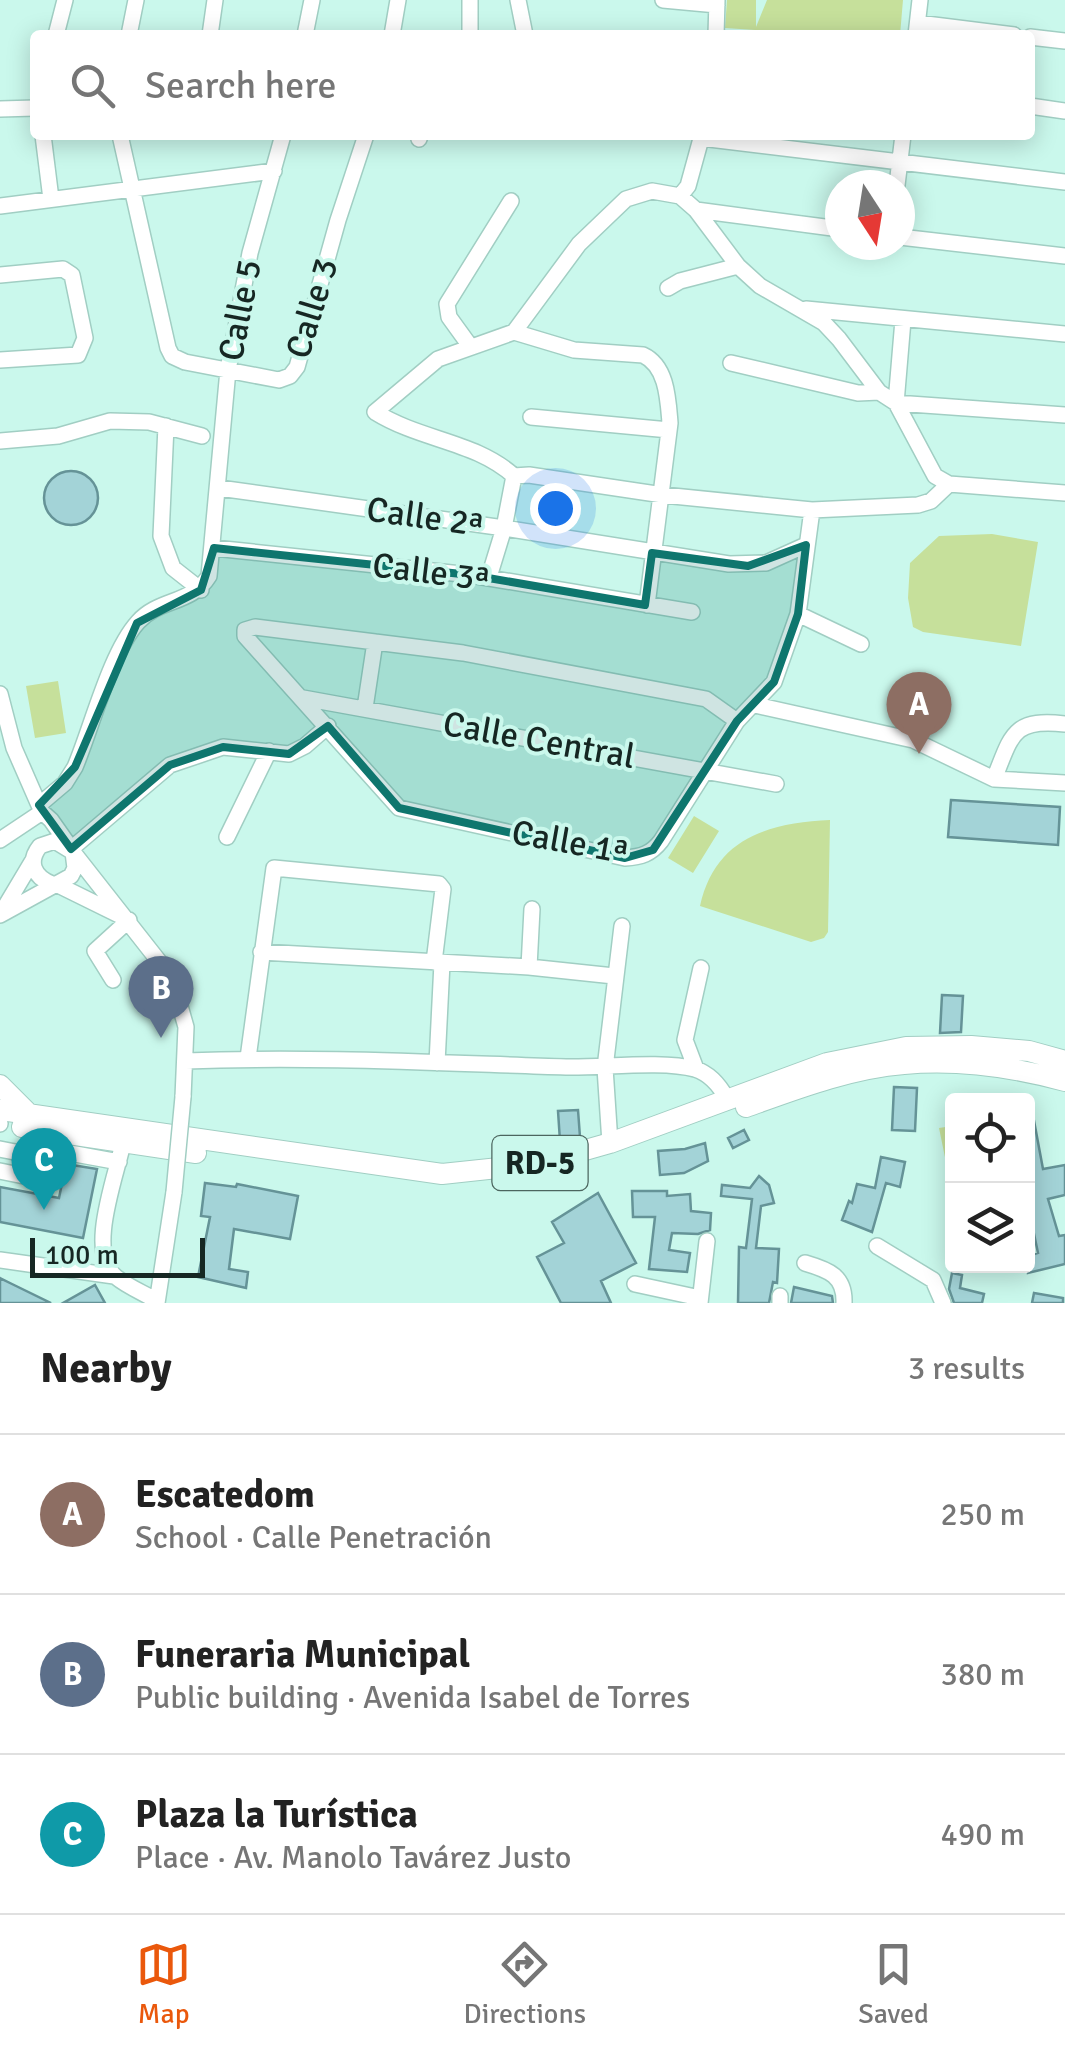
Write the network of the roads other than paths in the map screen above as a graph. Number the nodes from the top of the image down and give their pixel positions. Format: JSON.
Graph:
{"nodes":[{"id":1,"x":64,"y":0,"type":"edge"},
{"id":2,"x":136,"y":0,"type":"edge"},
{"id":3,"x":215,"y":0,"type":"edge"},
{"id":4,"x":312,"y":0,"type":"edge"},
{"id":5,"x":398,"y":0,"type":"edge"},
{"id":6,"x":470,"y":0,"type":"edge"},
{"id":7,"x":518,"y":0,"type":"edge"},
{"id":8,"x":663,"y":0,"type":"edge"},
{"id":9,"x":920,"y":0,"type":"edge"},
{"id":10,"x":717,"y":3,"type":"edge"},
{"id":11,"x":917,"y":29,"type":"edge"},
{"id":12,"x":57,"y":30,"type":"edge"},
{"id":13,"x":131,"y":30,"type":"edge"},
{"id":14,"x":211,"y":30,"type":"edge"},
{"id":15,"x":306,"y":30,"type":"edge"},
{"id":16,"x":393,"y":30,"type":"edge"},
{"id":17,"x":470,"y":30,"type":"edge"},
{"id":18,"x":524,"y":30,"type":"edge"},
{"id":19,"x":716,"y":30,"type":"edge"},
{"id":20,"x":1035,"y":38,"type":"edge"},
{"id":21,"x":1065,"y":41,"type":"edge"},
{"id":22,"x":1035,"y":107,"type":"edge"},
{"id":23,"x":30,"y":108,"type":"edge"},
{"id":24,"x":0,"y":109,"type":"edge"},
{"id":25,"x":1065,"y":111,"type":"edge"},
{"id":26,"x":44,"y":140,"type":"edge"},
{"id":27,"x":121,"y":140,"type":"edge"},
{"id":28,"x":282,"y":140,"type":"edge"},
{"id":29,"x":364,"y":140,"type":"edge"},
{"id":30,"x":701,"y":140,"type":"edge"},
{"id":31,"x":735,"y":140,"type":"edge"},
{"id":32,"x":902,"y":140,"type":"edge"},
{"id":33,"x":900,"y":160,"type":"junction"},
{"id":34,"x":899,"y":170,"type":"edge"},
{"id":35,"x":274,"y":171,"type":"junction"},
{"id":36,"x":1065,"y":182,"type":"edge"},
{"id":37,"x":130,"y":189,"type":"junction"},
{"id":38,"x":680,"y":196,"type":"junction"},
{"id":39,"x":51,"y":199,"type":"junction"},
{"id":40,"x":511,"y":200,"type":"dead end"},
{"id":41,"x":0,"y":206,"type":"edge"},
{"id":42,"x":696,"y":210,"type":"junction"},
{"id":43,"x":825,"y":227,"type":"edge"},
{"id":44,"x":915,"y":239,"type":"edge"},
{"id":45,"x":1065,"y":256,"type":"edge"},
{"id":46,"x":738,"y":266,"type":"junction"},
{"id":47,"x":0,"y":275,"type":"edge"},
{"id":48,"x":668,"y":288,"type":"dead end"},
{"id":49,"x":802,"y":309,"type":"junction"},
{"id":50,"x":903,"y":320,"type":"junction"},
{"id":51,"x":514,"y":332,"type":"junction"},
{"id":52,"x":1065,"y":334,"type":"edge"},
{"id":53,"x":470,"y":346,"type":"junction"},
{"id":54,"x":0,"y":360,"type":"edge"},
{"id":55,"x":731,"y":363,"type":"dead end"},
{"id":56,"x":228,"y":370,"type":"junction"},
{"id":57,"x":879,"y":392,"type":"junction"},
{"id":58,"x":896,"y":404,"type":"junction"},
{"id":59,"x":1065,"y":414,"type":"edge"},
{"id":60,"x":531,"y":417,"type":"dead end"},
{"id":61,"x":166,"y":426,"type":"junction"},
{"id":62,"x":669,"y":430,"type":"junction"},
{"id":63,"x":202,"y":436,"type":"dead end"},
{"id":64,"x":0,"y":441,"type":"edge"},
{"id":65,"x":514,"y":476,"type":"junction"},
{"id":66,"x":949,"y":484,"type":"junction"},
{"id":67,"x":219,"y":488,"type":"junction"},
{"id":68,"x":1065,"y":493,"type":"edge"},
{"id":69,"x":663,"y":496,"type":"junction"},
{"id":70,"x":812,"y":510,"type":"junction"},
{"id":71,"x":504,"y":528,"type":"junction"},
{"id":72,"x":806,"y":546,"type":"junction"},
{"id":73,"x":214,"y":548,"type":"junction"},
{"id":74,"x":652,"y":553,"type":"junction"},
{"id":75,"x":489,"y":577,"type":"junction"},
{"id":76,"x":201,"y":590,"type":"junction"},
{"id":77,"x":646,"y":605,"type":"junction"},
{"id":78,"x":692,"y":612,"type":"dead end"},
{"id":79,"x":798,"y":614,"type":"junction"},
{"id":80,"x":374,"y":642,"type":"junction"},
{"id":81,"x":861,"y":644,"type":"dead end"},
{"id":82,"x":0,"y":694,"type":"edge"},
{"id":83,"x":303,"y":698,"type":"junction"},
{"id":84,"x":755,"y":705,"type":"junction"},
{"id":85,"x":364,"y":708,"type":"junction"},
{"id":86,"x":737,"y":721,"type":"junction"},
{"id":87,"x":1065,"y":724,"type":"edge"},
{"id":88,"x":328,"y":726,"type":"junction"},
{"id":89,"x":270,"y":751,"type":"junction"},
{"id":90,"x":708,"y":771,"type":"junction"},
{"id":91,"x":994,"y":779,"type":"junction"},
{"id":92,"x":1065,"y":783,"type":"edge"},
{"id":93,"x":776,"y":784,"type":"dead end"},
{"id":94,"x":40,"y":809,"type":"junction"},
{"id":95,"x":227,"y":837,"type":"dead end"},
{"id":96,"x":0,"y":840,"type":"edge"},
{"id":97,"x":71,"y":849,"type":"junction"},
{"id":98,"x":34,"y":856,"type":"junction"},
{"id":99,"x":54,"y":884,"type":"junction"},
{"id":100,"x":532,"y":909,"type":"dead end"},
{"id":101,"x":0,"y":915,"type":"edge"},
{"id":102,"x":129,"y":920,"type":"junction"},
{"id":103,"x":622,"y":926,"type":"dead end"},
{"id":104,"x":261,"y":952,"type":"junction"},
{"id":105,"x":438,"y":963,"type":"junction"},
{"id":106,"x":530,"y":967,"type":"junction"},
{"id":107,"x":701,"y":968,"type":"dead end"},
{"id":108,"x":614,"y":976,"type":"junction"},
{"id":109,"x":113,"y":980,"type":"dead end"},
{"id":110,"x":248,"y":1058,"type":"junction"},
{"id":111,"x":186,"y":1060,"type":"junction"},
{"id":112,"x":1065,"y":1061,"type":"edge"},
{"id":113,"x":437,"y":1063,"type":"junction"},
{"id":114,"x":605,"y":1068,"type":"junction"},
{"id":115,"x":696,"y":1070,"type":"junction"},
{"id":116,"x":1065,"y":1081,"type":"edge"},
{"id":117,"x":0,"y":1085,"type":"edge"},
{"id":118,"x":728,"y":1099,"type":"junction"},
{"id":119,"x":0,"y":1110,"type":"edge"},
{"id":120,"x":30,"y":1115,"type":"junction"},
{"id":121,"x":0,"y":1124,"type":"edge"},
{"id":122,"x":610,"y":1144,"type":"junction"},
{"id":123,"x":59,"y":1148,"type":"junction"},
{"id":124,"x":0,"y":1149,"type":"edge"},
{"id":125,"x":121,"y":1153,"type":"junction"},
{"id":126,"x":0,"y":1171,"type":"edge"},
{"id":127,"x":707,"y":1240,"type":"dead end"},
{"id":128,"x":876,"y":1246,"type":"dead end"},
{"id":129,"x":0,"y":1260,"type":"edge"},
{"id":130,"x":805,"y":1263,"type":"dead end"},
{"id":131,"x":114,"y":1276,"type":"junction"},
{"id":132,"x":635,"y":1284,"type":"dead end"},
{"id":133,"x":700,"y":1300,"type":"edge"},
{"id":134,"x":156,"y":1302,"type":"edge"},
{"id":135,"x":844,"y":1303,"type":"edge"},
{"id":136,"x":942,"y":1303,"type":"edge"}],
"edges":[{"from":1,"to":12,"type":"street"},
{"from":2,"to":13,"type":"street"},
{"from":3,"to":14,"type":"street"},
{"from":4,"to":15,"type":"street"},
{"from":5,"to":16,"type":"street"},
{"from":6,"to":17,"type":"street"},
{"from":7,"to":18,"type":"street"},
{"from":8,"to":10,"type":"street"},
{"from":9,"to":11,"type":"street"},
{"from":10,"to":19,"type":"street"},
{"from":20,"to":21,"type":"street"},
{"from":22,"to":25,"type":"street"},
{"from":23,"to":24,"type":"street"},
{"from":26,"to":39,"type":"street"},
{"from":27,"to":37,"type":"street","name":"Calle 3"},
{"from":28,"to":35,"type":"street","name":"Calle 5"},
{"from":29,"to":56,"type":"street","name":"Calle 3"},
{"from":30,"to":38,"type":"street"},
{"from":31,"to":33,"type":"street"},
{"from":32,"to":33,"type":"street"},
{"from":33,"to":34,"type":"street"},
{"from":33,"to":36,"type":"street"},
{"from":35,"to":37,"type":"street"},
{"from":35,"to":56,"type":"street","name":"Calle 5"},
{"from":37,"to":39,"type":"street"},
{"from":37,"to":56,"type":"street","name":"Calle 3"},
{"from":38,"to":42,"type":"street"},
{"from":38,"to":51,"type":"street"},
{"from":39,"to":41,"type":"street"},
{"from":40,"to":53,"type":"street"},
{"from":42,"to":43,"type":"street"},
{"from":42,"to":46,"type":"street"},
{"from":44,"to":45,"type":"street"},
{"from":46,"to":48,"type":"street"},
{"from":46,"to":49,"type":"street"},
{"from":47,"to":54,"type":"street"},
{"from":49,"to":50,"type":"street"},
{"from":49,"to":57,"type":"street"},
{"from":50,"to":52,"type":"street"},
{"from":50,"to":58,"type":"street"},
{"from":51,"to":53,"type":"street"},
{"from":51,"to":62,"type":"street"},
{"from":53,"to":65,"type":"street"},
{"from":55,"to":57,"type":"street"},
{"from":56,"to":67,"type":"street","name":"Calle 5"},
{"from":57,"to":58,"type":"street"},
{"from":58,"to":59,"type":"street"},
{"from":58,"to":66,"type":"street"},
{"from":60,"to":62,"type":"street"},
{"from":61,"to":63,"type":"street"},
{"from":61,"to":64,"type":"street"},
{"from":61,"to":76,"type":"street"},
{"from":62,"to":69,"type":"street"},
{"from":65,"to":69,"type":"street"},
{"from":65,"to":71,"type":"street"},
{"from":66,"to":68,"type":"street"},
{"from":66,"to":70,"type":"street"},
{"from":67,"to":71,"type":"street","name":"Calle 2ª"},
{"from":67,"to":73,"type":"street","name":"Calle 5"},
{"from":69,"to":70,"type":"street"},
{"from":69,"to":74,"type":"street"},
{"from":70,"to":72,"type":"street","name":"Calle 1ª"},
{"from":71,"to":74,"type":"street","name":"Calle 2ª"},
{"from":71,"to":75,"type":"street"},
{"from":72,"to":74,"type":"street","name":"Calle 2ª"},
{"from":72,"to":79,"type":"street","name":"Calle 1ª"},
{"from":73,"to":75,"type":"street","name":"Calle 3ª"},
{"from":73,"to":76,"type":"street","name":"Calle 5"},
{"from":74,"to":77,"type":"street"},
{"from":75,"to":77,"type":"street","name":"Calle 3ª"},
{"from":76,"to":94,"type":"street"},
{"from":77,"to":78,"type":"street","name":"Calle 3ª"},
{"from":79,"to":81,"type":"street"},
{"from":79,"to":84,"type":"street","name":"Calle 1ª"},
{"from":80,"to":83,"type":"street","name":"Calle 1ª"},
{"from":80,"to":85,"type":"street"},
{"from":80,"to":86,"type":"street"},
{"from":82,"to":94,"type":"street"},
{"from":83,"to":85,"type":"street","name":"Calle Central"},
{"from":83,"to":88,"type":"street","name":"Calle 1ª"},
{"from":84,"to":86,"type":"street","name":"Calle 1ª"},
{"from":84,"to":91,"type":"street"},
{"from":85,"to":90,"type":"street","name":"Calle Central"},
{"from":86,"to":90,"type":"street","name":"Calle 1ª"},
{"from":87,"to":91,"type":"street"},
{"from":88,"to":89,"type":"street"},
{"from":88,"to":90,"type":"street","name":"Calle 1ª"},
{"from":89,"to":95,"type":"street"},
{"from":89,"to":97,"type":"street"},
{"from":90,"to":93,"type":"street","name":"Calle Central"},
{"from":91,"to":92,"type":"street"},
{"from":94,"to":96,"type":"street"},
{"from":94,"to":97,"type":"street"},
{"from":94,"to":98,"type":"street"},
{"from":97,"to":98,"type":"street"},
{"from":97,"to":99,"type":"street"},
{"from":97,"to":102,"type":"street"},
{"from":98,"to":99,"type":"street"},
{"from":98,"to":101,"type":"street"},
{"from":99,"to":101,"type":"street"},
{"from":99,"to":102,"type":"street"},
{"from":100,"to":106,"type":"street"},
{"from":102,"to":109,"type":"street"},
{"from":102,"to":111,"type":"street"},
{"from":103,"to":108,"type":"street"},
{"from":104,"to":105,"type":"street"},
{"from":104,"to":105,"type":"street"},
{"from":104,"to":110,"type":"street"},
{"from":105,"to":106,"type":"street"},
{"from":105,"to":113,"type":"street"},
{"from":106,"to":108,"type":"street"},
{"from":107,"to":115,"type":"street"},
{"from":108,"to":114,"type":"street"},
{"from":110,"to":111,"type":"street"},
{"from":110,"to":113,"type":"street"},
{"from":111,"to":134,"type":"street","bridge":true},
{"from":112,"to":118,"type":"main road","number":"RD-5"},
{"from":113,"to":114,"type":"street"},
{"from":114,"to":115,"type":"street"},
{"from":114,"to":122,"type":"street"},
{"from":115,"to":118,"type":"street"},
{"from":116,"to":125,"type":"main road","number":"RD-5"},
{"from":117,"to":120,"type":"main road"},
{"from":118,"to":122,"type":"main road","number":"RD-5"},
{"from":119,"to":120,"type":"main road","number":"RD-5"},
{"from":120,"to":122,"type":"main road","number":"RD-5"},
{"from":121,"to":123,"type":"main road","number":"RD-5"},
{"from":123,"to":124,"type":"street"},
{"from":123,"to":125,"type":"main road","number":"RD-5"},
{"from":123,"to":126,"type":"street"},
{"from":125,"to":131,"type":"street"},
{"from":127,"to":133,"type":"street"},
{"from":128,"to":136,"type":"street"},
{"from":129,"to":131,"type":"street"},
{"from":130,"to":135,"type":"street"},
{"from":131,"to":134,"type":"street"},
{"from":132,"to":133,"type":"street"}]}
